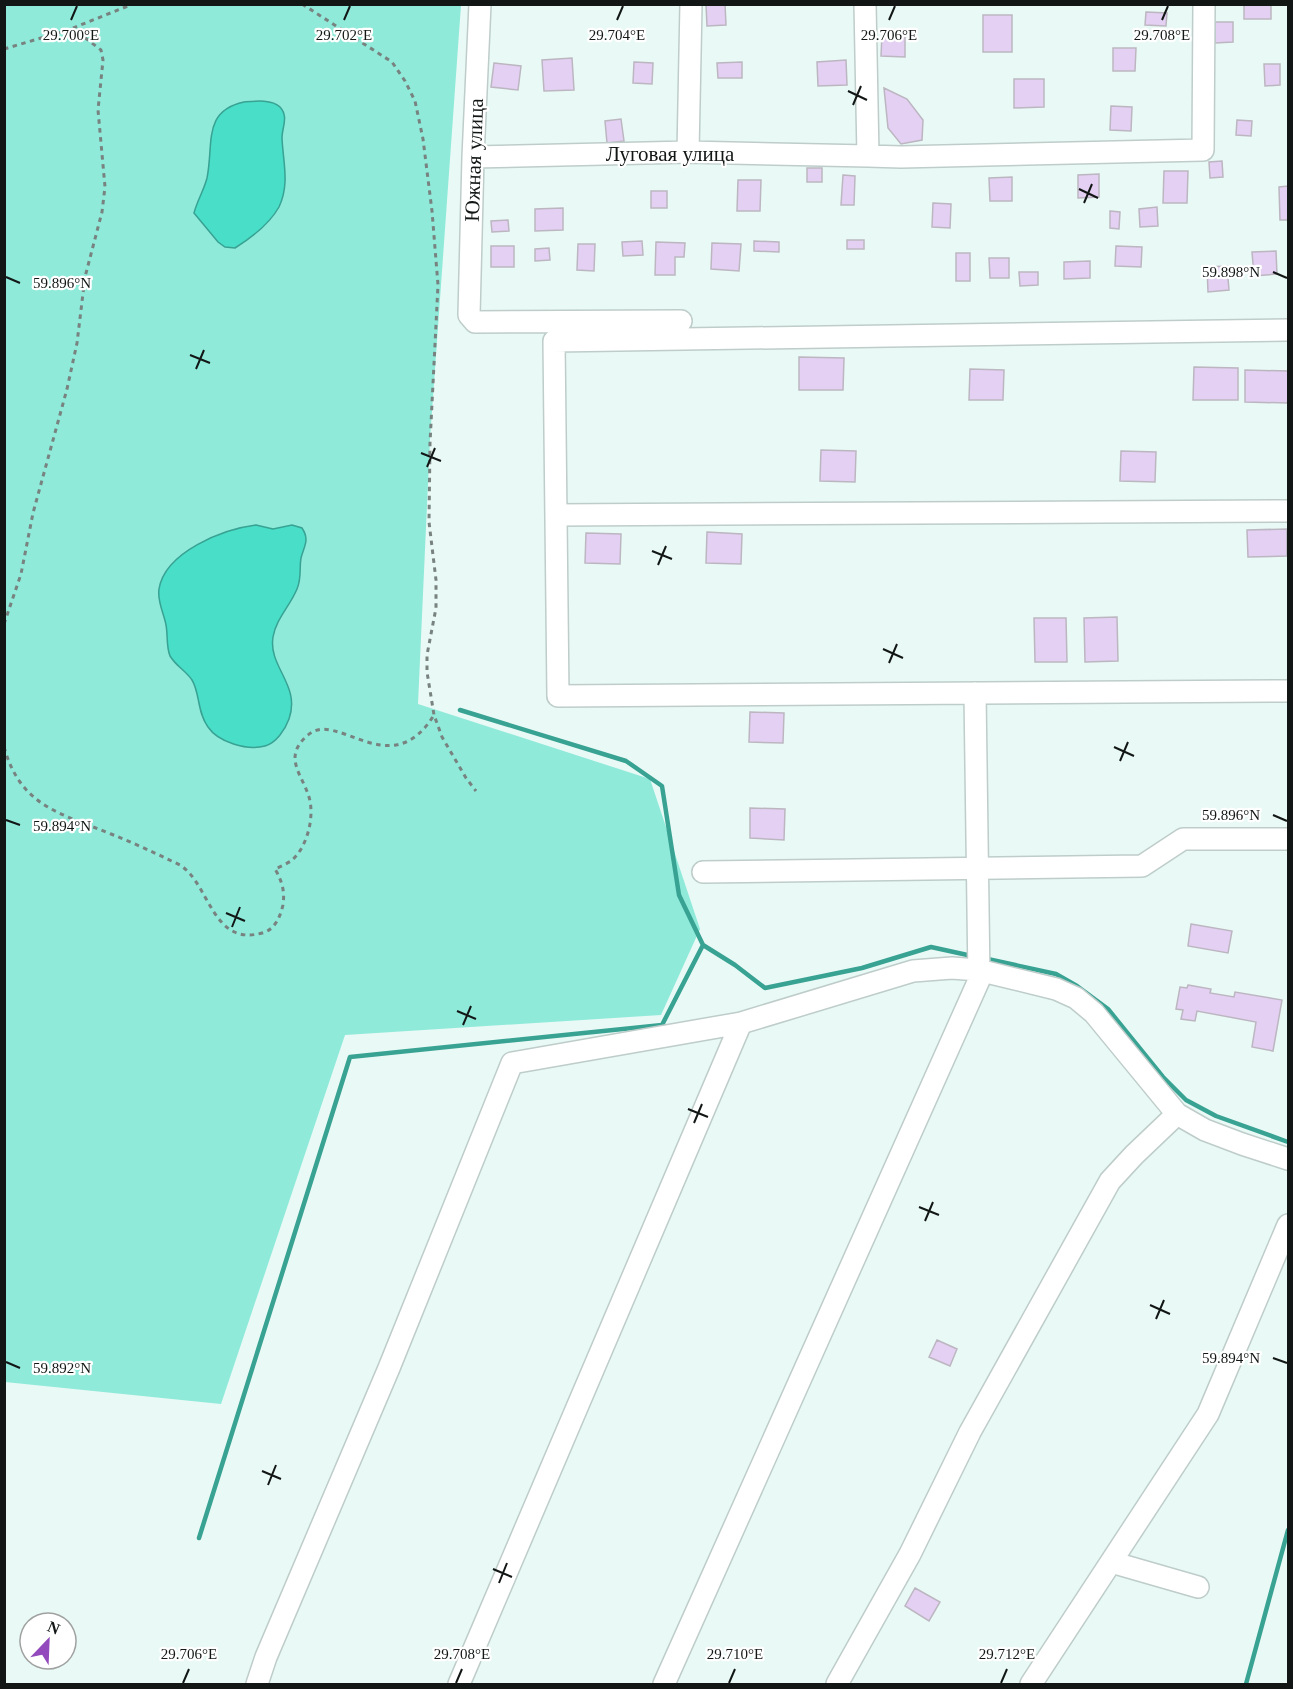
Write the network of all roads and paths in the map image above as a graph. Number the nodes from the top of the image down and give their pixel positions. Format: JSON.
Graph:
{"nodes":[{"id":1,"x":133,"y":4,"type":"edge"},
{"id":2,"x":302,"y":4,"type":"edge"},
{"id":3,"x":480,"y":4,"type":"edge"},
{"id":4,"x":691,"y":4,"type":"edge"},
{"id":5,"x":865,"y":4,"type":"edge"},
{"id":6,"x":1204,"y":4,"type":"edge"},
{"id":7,"x":68,"y":30,"type":"junction"},
{"id":8,"x":4,"y":49,"type":"edge"},
{"id":9,"x":688,"y":152,"type":"junction"},
{"id":10,"x":473,"y":156,"type":"junction"},
{"id":11,"x":868,"y":156,"type":"junction"},
{"id":12,"x":681,"y":321,"type":"dead end"},
{"id":13,"x":1288,"y":330,"type":"edge"},
{"id":14,"x":1288,"y":511,"type":"edge"},
{"id":15,"x":556,"y":515,"type":"junction"},
{"id":16,"x":4,"y":624,"type":"edge"},
{"id":17,"x":1288,"y":691,"type":"edge"},
{"id":18,"x":975,"y":693,"type":"junction"},
{"id":19,"x":434,"y":715,"type":"junction"},
{"id":20,"x":4,"y":747,"type":"edge"},
{"id":21,"x":476,"y":791,"type":"dead end"},
{"id":22,"x":1288,"y":839,"type":"edge"},
{"id":23,"x":977,"y":869,"type":"junction"},
{"id":24,"x":703,"y":872,"type":"dead end"},
{"id":25,"x":978,"y":970,"type":"junction"},
{"id":26,"x":741,"y":1023,"type":"junction"},
{"id":27,"x":1177,"y":1114,"type":"junction"},
{"id":28,"x":1288,"y":1159,"type":"edge"},
{"id":29,"x":1288,"y":1225,"type":"edge"},
{"id":30,"x":1112,"y":1562,"type":"junction"},
{"id":31,"x":1198,"y":1587,"type":"dead end"},
{"id":32,"x":257,"y":1684,"type":"edge"},
{"id":33,"x":459,"y":1684,"type":"edge"},
{"id":34,"x":664,"y":1684,"type":"edge"},
{"id":35,"x":837,"y":1684,"type":"edge"},
{"id":36,"x":1031,"y":1684,"type":"edge"}],
"edges":[{"from":1,"to":7,"type":"path"},
{"from":2,"to":19,"type":"path"},
{"from":3,"to":10,"type":"street","name":"Южная улица"},
{"from":4,"to":9,"type":"street"},
{"from":5,"to":11,"type":"street"},
{"from":6,"to":11,"type":"street","name":"Луговая улица"},
{"from":7,"to":8,"type":"path"},
{"from":7,"to":16,"type":"path"},
{"from":9,"to":10,"type":"street","name":"Луговая улица"},
{"from":9,"to":11,"type":"street","name":"Луговая улица"},
{"from":10,"to":12,"type":"street","name":"Южная улица"},
{"from":13,"to":15,"type":"street"},
{"from":14,"to":15,"type":"street"},
{"from":15,"to":18,"type":"street"},
{"from":17,"to":18,"type":"street"},
{"from":18,"to":23,"type":"street"},
{"from":19,"to":20,"type":"path"},
{"from":19,"to":21,"type":"path"},
{"from":22,"to":23,"type":"street"},
{"from":23,"to":24,"type":"street"},
{"from":23,"to":25,"type":"street"},
{"from":25,"to":26,"type":"street"},
{"from":25,"to":27,"type":"street"},
{"from":25,"to":34,"type":"street"},
{"from":26,"to":32,"type":"street"},
{"from":26,"to":33,"type":"street"},
{"from":27,"to":28,"type":"street"},
{"from":27,"to":35,"type":"street"},
{"from":29,"to":30,"type":"street"},
{"from":30,"to":31,"type":"street"},
{"from":30,"to":36,"type":"street"}]}
